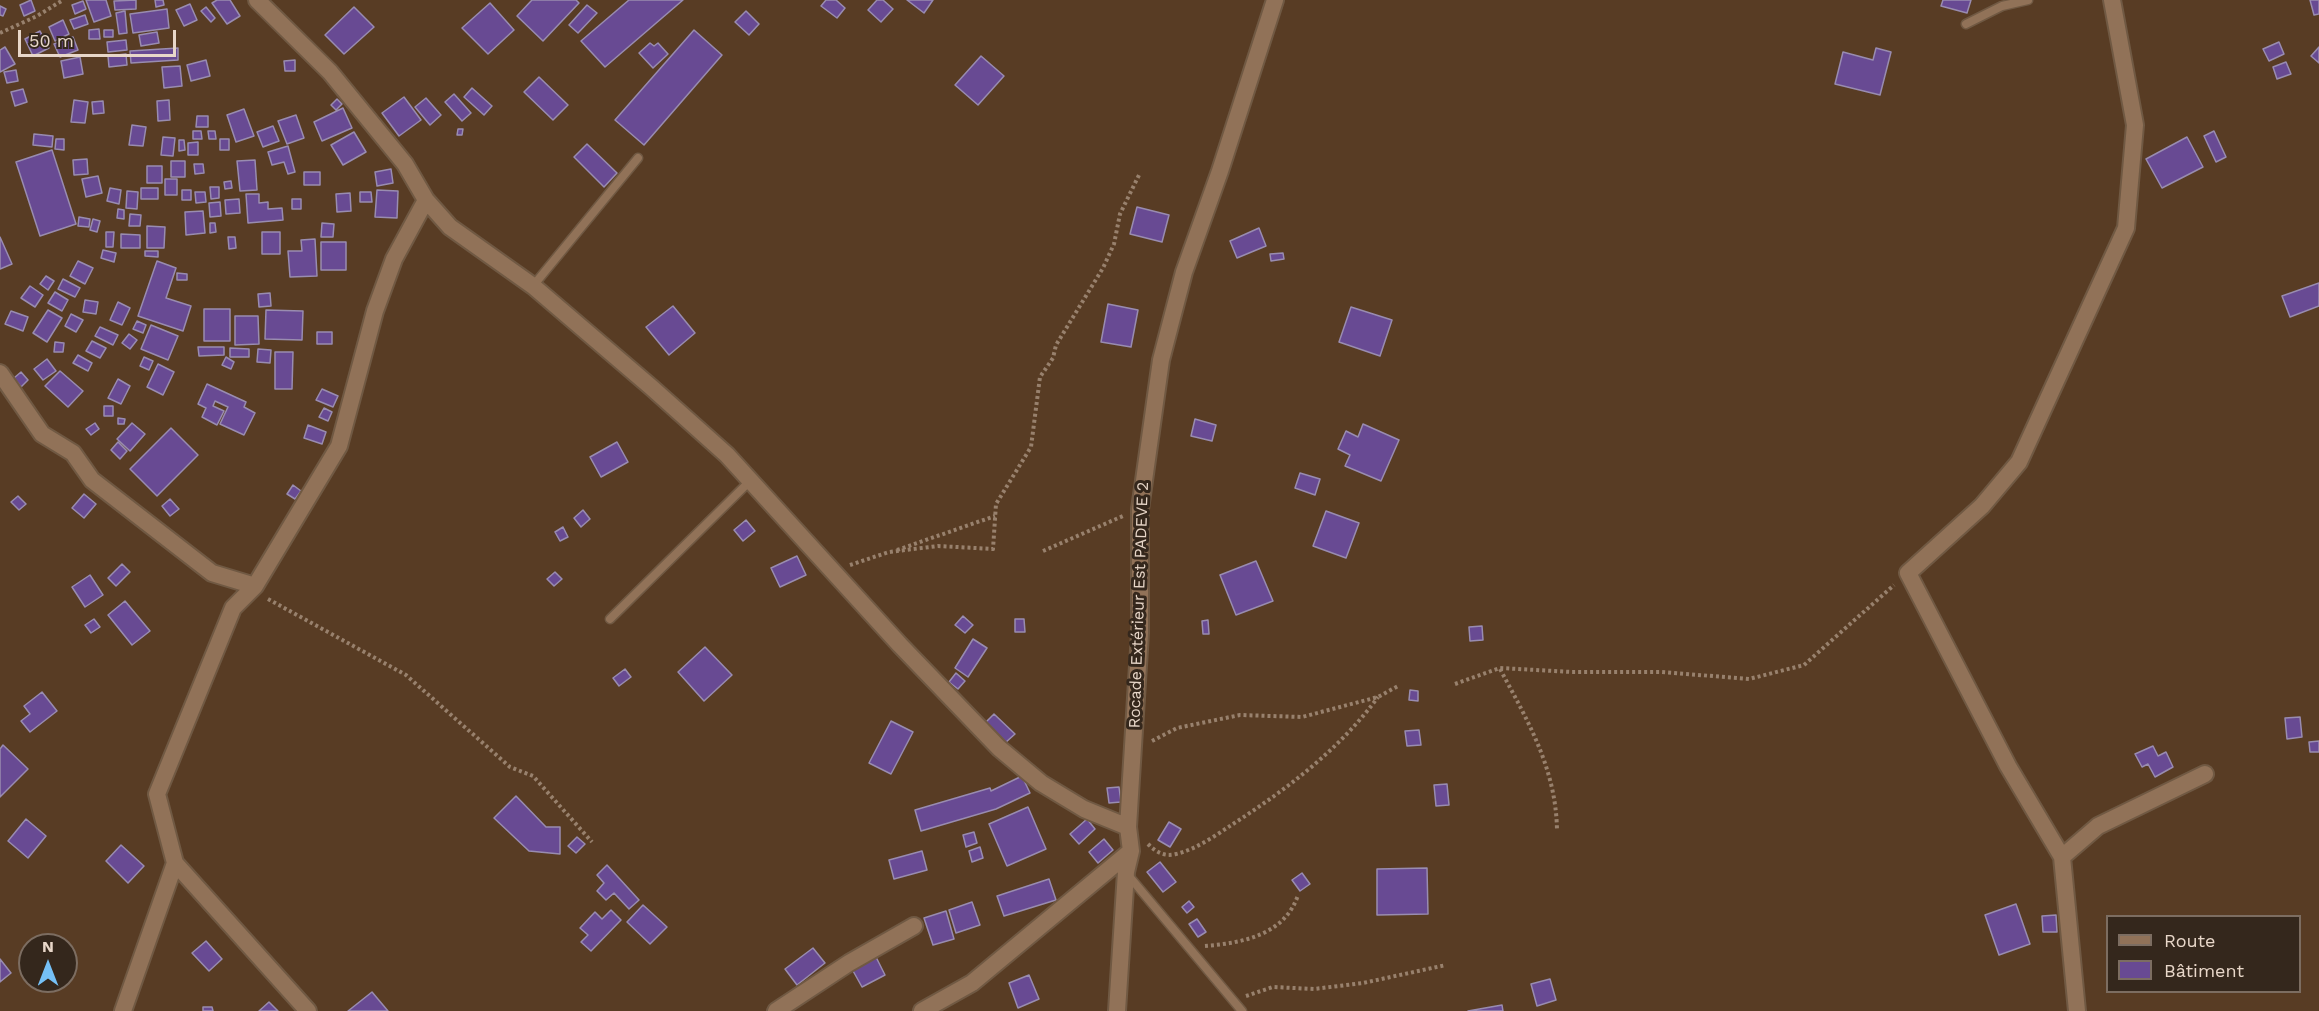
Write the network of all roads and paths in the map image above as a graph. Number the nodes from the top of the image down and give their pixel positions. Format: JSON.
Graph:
{"nodes":[{"id":1,"x":63,"y":0,"type":"edge"},
{"id":2,"x":257,"y":0,"type":"edge"},
{"id":3,"x":1275,"y":0,"type":"edge"},
{"id":4,"x":2028,"y":0,"type":"edge"},
{"id":5,"x":2112,"y":0,"type":"edge"},
{"id":6,"x":2000,"y":3,"type":"edge"},
{"id":7,"x":1966,"y":24,"type":"dead end"},
{"id":8,"x":0,"y":33,"type":"edge"},
{"id":9,"x":638,"y":158,"type":"dead end"},
{"id":10,"x":1139,"y":175,"type":"dead end"},
{"id":11,"x":426,"y":200,"type":"junction"},
{"id":12,"x":532,"y":286,"type":"junction"},
{"id":13,"x":0,"y":373,"type":"edge"},
{"id":14,"x":750,"y":481,"type":"junction"},
{"id":15,"x":1140,"y":509,"type":"junction"},
{"id":16,"x":995,"y":516,"type":"junction"},
{"id":17,"x":1043,"y":551,"type":"dead end"},
{"id":18,"x":889,"y":552,"type":"junction"},
{"id":19,"x":832,"y":571,"type":"junction"},
{"id":20,"x":1908,"y":573,"type":"junction"},
{"id":21,"x":253,"y":588,"type":"junction"},
{"id":22,"x":610,"y":619,"type":"dead end"},
{"id":23,"x":1500,"y":668,"type":"junction"},
{"id":24,"x":1455,"y":684,"type":"dead end"},
{"id":25,"x":1398,"y":686,"type":"dead end"},
{"id":26,"x":1378,"y":697,"type":"junction"},
{"id":27,"x":1133,"y":751,"type":"junction"},
{"id":28,"x":2205,"y":774,"type":"dead end"},
{"id":29,"x":1128,"y":827,"type":"junction"},
{"id":30,"x":1557,"y":830,"type":"dead end"},
{"id":31,"x":592,"y":842,"type":"dead end"},
{"id":32,"x":1131,"y":851,"type":"junction"},
{"id":33,"x":2062,"y":857,"type":"junction"},
{"id":34,"x":175,"y":863,"type":"junction"},
{"id":35,"x":1126,"y":872,"type":"junction"},
{"id":36,"x":1298,"y":895,"type":"dead end"},
{"id":37,"x":914,"y":926,"type":"dead end"},
{"id":38,"x":1189,"y":948,"type":"junction"},
{"id":39,"x":1446,"y":966,"type":"dead end"},
{"id":40,"x":1234,"y":1000,"type":"junction"},
{"id":41,"x":123,"y":1011,"type":"edge"},
{"id":42,"x":309,"y":1011,"type":"edge"},
{"id":43,"x":777,"y":1011,"type":"edge"},
{"id":44,"x":922,"y":1011,"type":"edge"},
{"id":45,"x":1117,"y":1011,"type":"edge"},
{"id":46,"x":1242,"y":1011,"type":"edge"},
{"id":47,"x":2077,"y":1011,"type":"edge"}],
"edges":[{"from":1,"to":8,"type":"path"},
{"from":2,"to":11,"type":"street"},
{"from":3,"to":15,"type":"street","name":"Rocade Extérieur Est PADEVE 2"},
{"from":4,"to":6,"type":"lane"},
{"from":5,"to":20,"type":"street"},
{"from":6,"to":7,"type":"lane"},
{"from":9,"to":12,"type":"lane"},
{"from":10,"to":16,"type":"path"},
{"from":11,"to":12,"type":"street"},
{"from":11,"to":21,"type":"street"},
{"from":12,"to":14,"type":"street"},
{"from":13,"to":21,"type":"street"},
{"from":14,"to":19,"type":"street"},
{"from":14,"to":22,"type":"lane"},
{"from":15,"to":17,"type":"path"},
{"from":15,"to":27,"type":"street","name":"Rocade Extérieur Est PADEVE 2"},
{"from":16,"to":18,"type":"path"},
{"from":16,"to":18,"type":"path"},
{"from":18,"to":19,"type":"path"},
{"from":19,"to":29,"type":"street"},
{"from":20,"to":23,"type":"path"},
{"from":20,"to":33,"type":"street"},
{"from":21,"to":31,"type":"path"},
{"from":21,"to":34,"type":"street"},
{"from":23,"to":24,"type":"path"},
{"from":23,"to":30,"type":"path"},
{"from":25,"to":26,"type":"path"},
{"from":26,"to":27,"type":"path"},
{"from":26,"to":29,"type":"path"},
{"from":27,"to":29,"type":"street","name":"Rocade Extérieur Est PADEVE 2"},
{"from":28,"to":33,"type":"street"},
{"from":29,"to":32,"type":"street","name":"Rocade Extérieur Est PADEVE 2"},
{"from":32,"to":35,"type":"street","name":"Rocade Extérieur Est PADEVE 2"},
{"from":32,"to":44,"type":"street"},
{"from":33,"to":47,"type":"street"},
{"from":34,"to":41,"type":"street"},
{"from":34,"to":42,"type":"street"},
{"from":35,"to":38,"type":"lane"},
{"from":35,"to":45,"type":"street","name":"Rocade Extérieur Est PADEVE 2"},
{"from":36,"to":38,"type":"path"},
{"from":37,"to":43,"type":"street"},
{"from":38,"to":40,"type":"lane"},
{"from":39,"to":40,"type":"path"},
{"from":40,"to":46,"type":"lane"}]}
